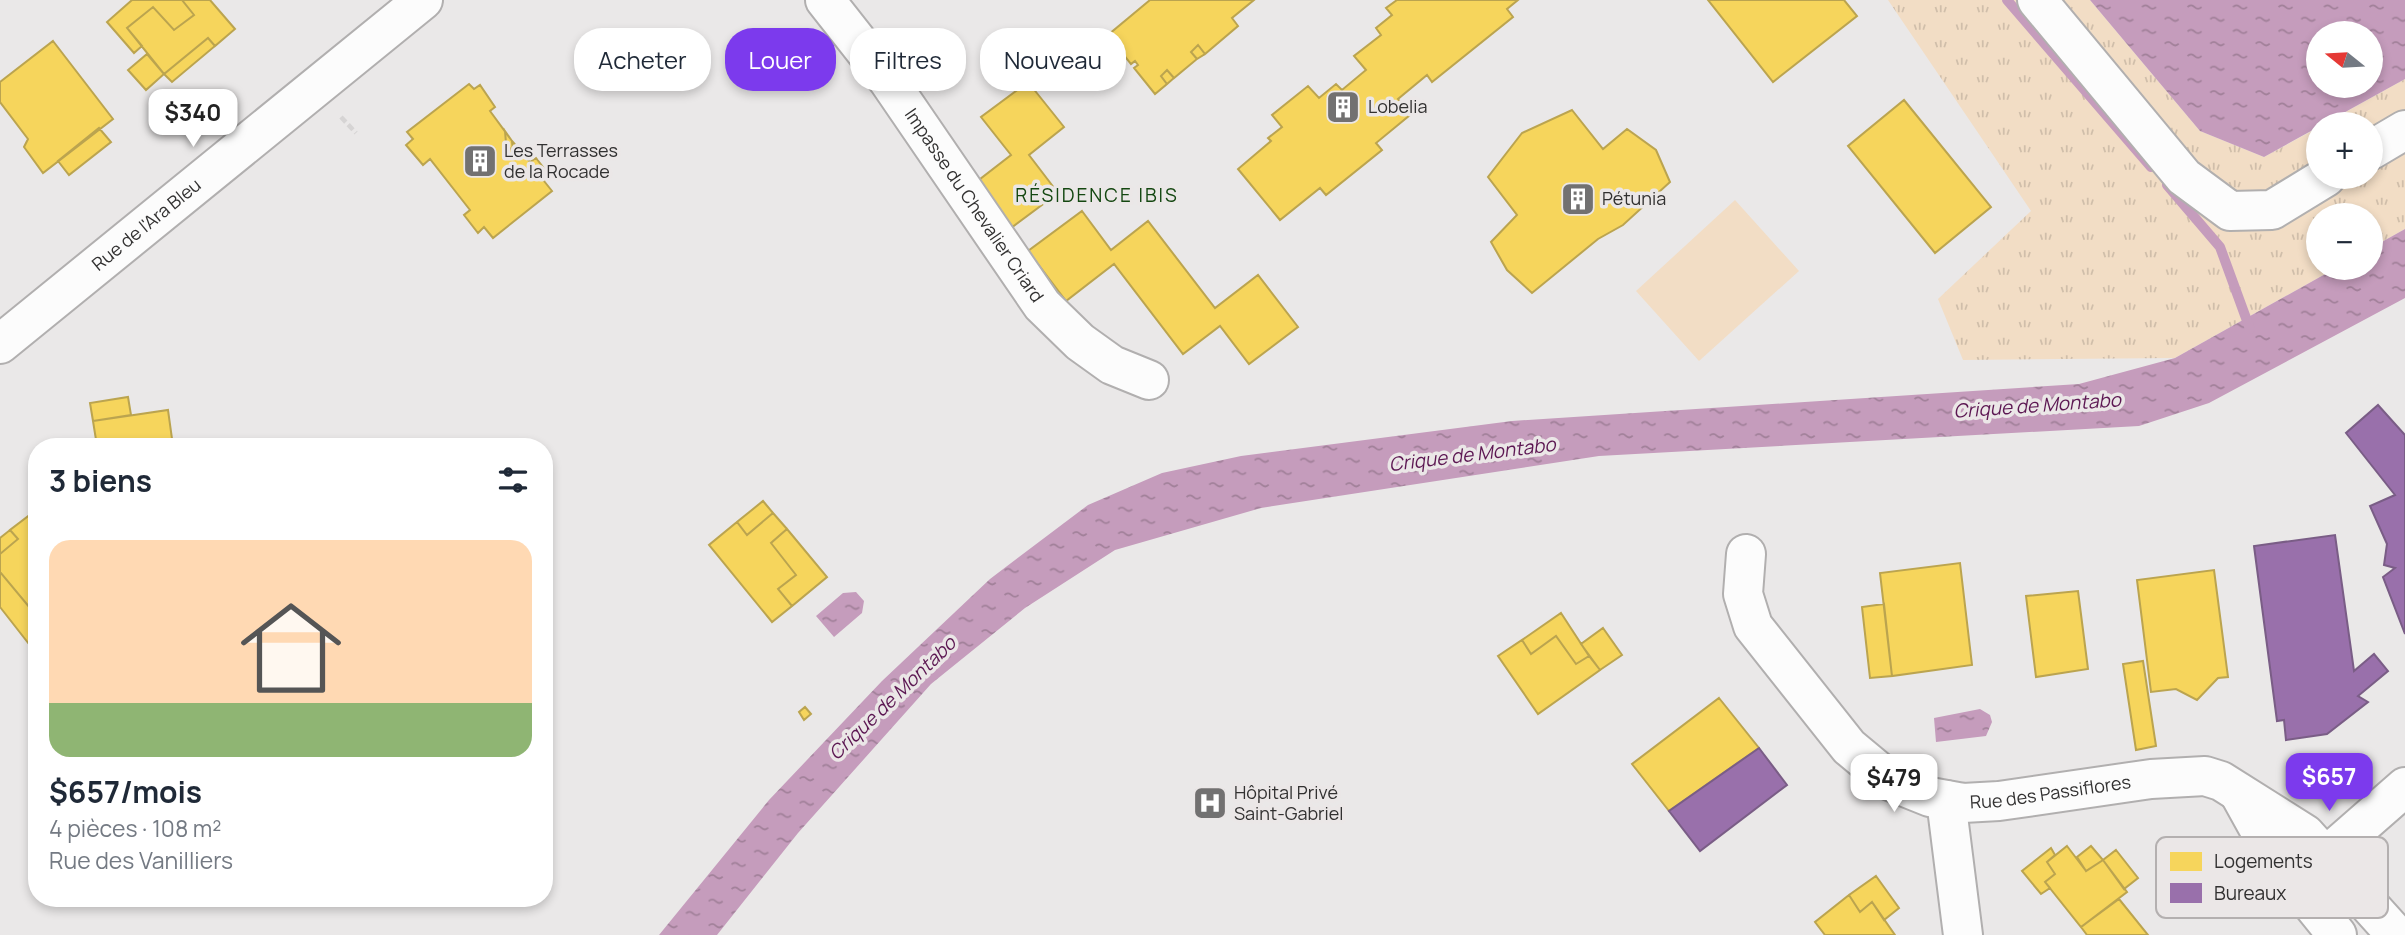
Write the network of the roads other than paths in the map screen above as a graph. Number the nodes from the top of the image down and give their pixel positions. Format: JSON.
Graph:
{"nodes":[{"id":1,"x":423,"y":0,"type":"edge"},
{"id":2,"x":825,"y":0,"type":"edge"},
{"id":3,"x":2037,"y":0,"type":"edge"},
{"id":4,"x":2405,"y":130,"type":"edge"},
{"id":5,"x":2383,"y":142,"type":"edge"},
{"id":6,"x":2307,"y":189,"type":"edge"},
{"id":7,"x":0,"y":344,"type":"edge"},
{"id":8,"x":1149,"y":380,"type":"dead end"},
{"id":9,"x":1746,"y":554,"type":"dead end"},
{"id":10,"x":2405,"y":787,"type":"edge"},
{"id":11,"x":2239,"y":793,"type":"junction"},
{"id":12,"x":1945,"y":800,"type":"junction"},
{"id":13,"x":2265,"y":837,"type":"edge"},
{"id":14,"x":2306,"y":837,"type":"edge"},
{"id":15,"x":2348,"y":837,"type":"edge"},
{"id":16,"x":2381,"y":918,"type":"edge"},
{"id":17,"x":1963,"y":935,"type":"edge"},
{"id":18,"x":2396,"y":935,"type":"edge"}],
"edges":[{"from":1,"to":7,"type":"street","name":"Rue de l'Ara Bleu"},
{"from":2,"to":8,"type":"street","name":"Impasse du Chevalier Criard"},
{"from":3,"to":6,"type":"street"},
{"from":4,"to":5,"type":"street"},
{"from":9,"to":12,"type":"street","name":"Rue des Passiflores"},
{"from":10,"to":15,"type":"street"},
{"from":11,"to":12,"type":"street","name":"Rue des Passiflores"},
{"from":11,"to":13,"type":"street"},
{"from":11,"to":14,"type":"street","name":"Rue des Passiflores"},
{"from":12,"to":17,"type":"street"},
{"from":16,"to":18,"type":"street","name":"Rue des Passiflores"}]}
